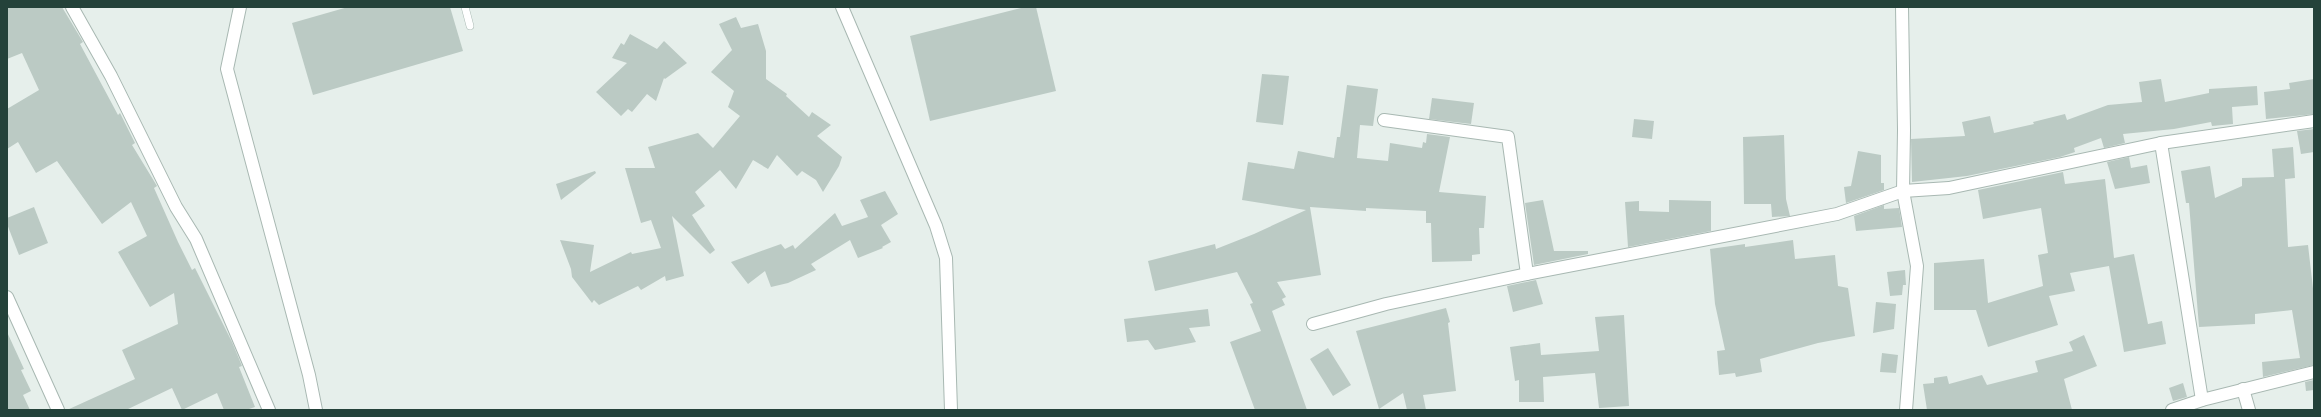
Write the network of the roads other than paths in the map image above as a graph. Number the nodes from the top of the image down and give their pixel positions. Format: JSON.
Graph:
{"nodes":[{"id":1,"x":72,"y":7,"type":"edge"},
{"id":2,"x":240,"y":7,"type":"edge"},
{"id":3,"x":465,"y":7,"type":"edge"},
{"id":4,"x":842,"y":7,"type":"edge"},
{"id":5,"x":1902,"y":7,"type":"edge"},
{"id":6,"x":470,"y":26,"type":"dead end"},
{"id":7,"x":1384,"y":120,"type":"dead end"},
{"id":8,"x":2314,"y":120,"type":"edge"},
{"id":9,"x":2161,"y":143,"type":"junction"},
{"id":10,"x":1903,"y":191,"type":"junction"},
{"id":11,"x":1527,"y":274,"type":"junction"},
{"id":12,"x":7,"y":297,"type":"edge"},
{"id":13,"x":1313,"y":324,"type":"dead end"},
{"id":14,"x":2314,"y":372,"type":"edge"},
{"id":15,"x":2243,"y":389,"type":"junction"},
{"id":16,"x":2202,"y":400,"type":"junction"},
{"id":17,"x":58,"y":410,"type":"edge"},
{"id":18,"x":269,"y":410,"type":"edge"},
{"id":19,"x":316,"y":410,"type":"edge"},
{"id":20,"x":951,"y":410,"type":"edge"},
{"id":21,"x":1906,"y":410,"type":"edge"},
{"id":22,"x":2172,"y":410,"type":"edge"},
{"id":23,"x":2249,"y":410,"type":"edge"}],
"edges":[{"from":1,"to":18,"type":"street"},
{"from":2,"to":19,"type":"street"},
{"from":3,"to":6,"type":"lane"},
{"from":4,"to":20,"type":"street"},
{"from":5,"to":10,"type":"street"},
{"from":7,"to":11,"type":"street"},
{"from":8,"to":9,"type":"street"},
{"from":9,"to":10,"type":"street"},
{"from":9,"to":16,"type":"street"},
{"from":10,"to":11,"type":"street"},
{"from":10,"to":21,"type":"street"},
{"from":11,"to":13,"type":"street"},
{"from":12,"to":17,"type":"street"},
{"from":14,"to":15,"type":"street"},
{"from":15,"to":16,"type":"street"},
{"from":15,"to":23,"type":"street"},
{"from":16,"to":22,"type":"street"}]}
